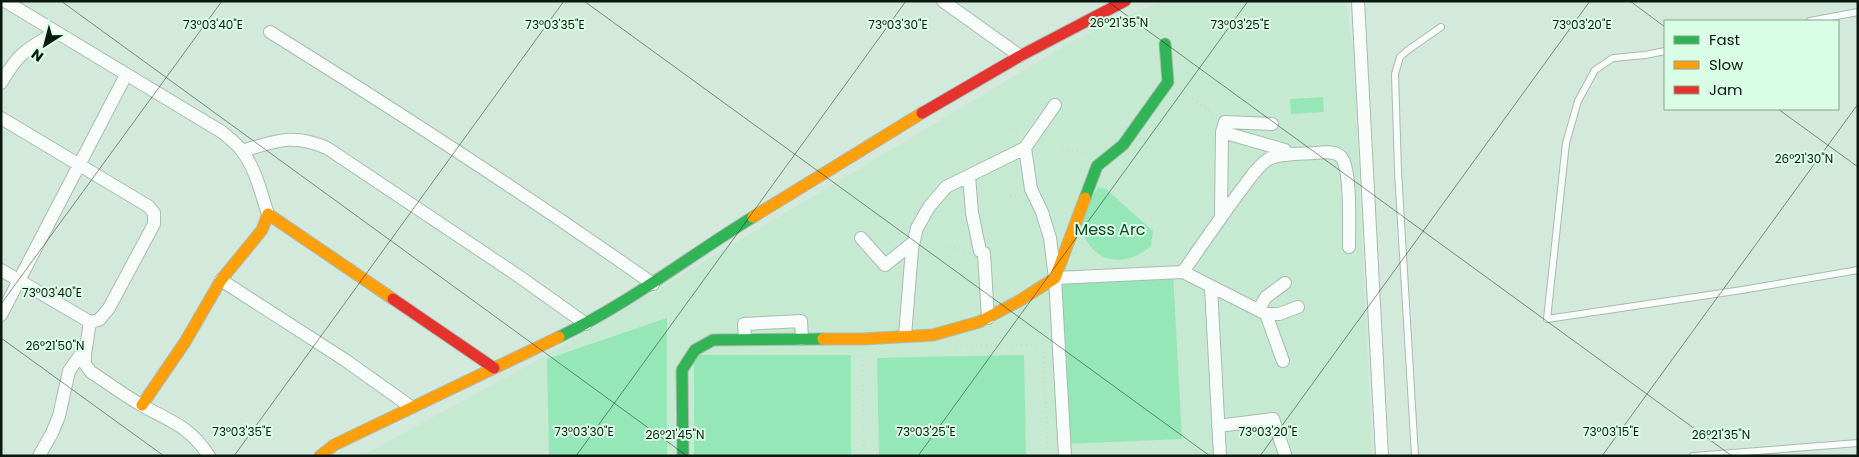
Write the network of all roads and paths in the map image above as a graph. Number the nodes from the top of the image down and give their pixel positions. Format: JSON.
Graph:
{"nodes":[{"id":1,"x":5,"y":1,"type":"edge"},
{"id":2,"x":943,"y":1,"type":"edge"},
{"id":3,"x":1125,"y":1,"type":"edge"},
{"id":4,"x":1358,"y":1,"type":"edge"},
{"id":5,"x":1858,"y":12,"type":"edge"},
{"id":6,"x":1815,"y":20,"type":"edge"},
{"id":7,"x":1441,"y":27,"type":"dead end"},
{"id":8,"x":56,"y":32,"type":"junction"},
{"id":9,"x":270,"y":32,"type":"dead end"},
{"id":10,"x":1165,"y":44,"type":"dead end"},
{"id":11,"x":1664,"y":51,"type":"edge"},
{"id":12,"x":1020,"y":56,"type":"junction"},
{"id":13,"x":126,"y":75,"type":"junction"},
{"id":14,"x":1,"y":82,"type":"edge"},
{"id":15,"x":1168,"y":82,"type":"junction"},
{"id":16,"x":1055,"y":106,"type":"dead end"},
{"id":17,"x":1,"y":118,"type":"edge"},
{"id":18,"x":1272,"y":124,"type":"dead end"},
{"id":19,"x":1224,"y":127,"type":"junction"},
{"id":20,"x":1025,"y":148,"type":"junction"},
{"id":21,"x":1062,"y":149,"type":"dead end"},
{"id":22,"x":242,"y":151,"type":"junction"},
{"id":23,"x":1286,"y":155,"type":"junction"},
{"id":24,"x":80,"y":164,"type":"junction"},
{"id":25,"x":1098,"y":166,"type":"junction"},
{"id":26,"x":969,"y":176,"type":"junction"},
{"id":27,"x":268,"y":214,"type":"junction"},
{"id":28,"x":1221,"y":216,"type":"junction"},
{"id":29,"x":861,"y":238,"type":"dead end"},
{"id":30,"x":914,"y":242,"type":"junction"},
{"id":31,"x":949,"y":247,"type":"dead end"},
{"id":32,"x":1349,"y":247,"type":"dead end"},
{"id":33,"x":980,"y":251,"type":"junction"},
{"id":34,"x":1,"y":270,"type":"edge"},
{"id":35,"x":1858,"y":270,"type":"edge"},
{"id":36,"x":1183,"y":272,"type":"junction"},
{"id":37,"x":1055,"y":278,"type":"junction"},
{"id":38,"x":19,"y":279,"type":"junction"},
{"id":39,"x":221,"y":280,"type":"junction"},
{"id":40,"x":1285,"y":283,"type":"dead end"},
{"id":41,"x":653,"y":284,"type":"junction"},
{"id":42,"x":1211,"y":287,"type":"junction"},
{"id":43,"x":1298,"y":307,"type":"dead end"},
{"id":44,"x":1262,"y":311,"type":"junction"},
{"id":45,"x":1,"y":315,"type":"edge"},
{"id":46,"x":988,"y":318,"type":"junction"},
{"id":47,"x":90,"y":322,"type":"junction"},
{"id":48,"x":586,"y":324,"type":"junction"},
{"id":49,"x":905,"y":336,"type":"junction"},
{"id":50,"x":745,"y":339,"type":"junction"},
{"id":51,"x":802,"y":339,"type":"junction"},
{"id":52,"x":862,"y":339,"type":"junction"},
{"id":53,"x":948,"y":346,"type":"dead end"},
{"id":54,"x":86,"y":347,"type":"junction"},
{"id":55,"x":1283,"y":361,"type":"dead end"},
{"id":56,"x":494,"y":368,"type":"junction"},
{"id":57,"x":142,"y":405,"type":"junction"},
{"id":58,"x":411,"y":407,"type":"junction"},
{"id":59,"x":1218,"y":426,"type":"junction"},
{"id":60,"x":1858,"y":443,"type":"edge"},
{"id":61,"x":1285,"y":454,"type":"dead end"},
{"id":62,"x":39,"y":456,"type":"edge"},
{"id":63,"x":209,"y":456,"type":"edge"},
{"id":64,"x":320,"y":456,"type":"edge"},
{"id":65,"x":683,"y":456,"type":"edge"},
{"id":66,"x":864,"y":456,"type":"edge"},
{"id":67,"x":1048,"y":456,"type":"edge"},
{"id":68,"x":1065,"y":456,"type":"edge"},
{"id":69,"x":1220,"y":456,"type":"edge"},
{"id":70,"x":1382,"y":456,"type":"edge"},
{"id":71,"x":1415,"y":456,"type":"edge"},
{"id":72,"x":1693,"y":456,"type":"edge"}],
"edges":[{"from":1,"to":8,"type":"street"},
{"from":2,"to":12,"type":"street"},
{"from":3,"to":12,"type":"street"},
{"from":4,"to":70,"type":"street"},
{"from":5,"to":6,"type":"lane"},
{"from":7,"to":71,"type":"lane"},
{"from":8,"to":13,"type":"street"},
{"from":8,"to":14,"type":"street"},
{"from":9,"to":41,"type":"street"},
{"from":10,"to":15,"type":"street"},
{"from":11,"to":35,"type":"lane"},
{"from":12,"to":41,"type":"street"},
{"from":13,"to":22,"type":"street"},
{"from":13,"to":24,"type":"street"},
{"from":15,"to":19,"type":"path"},
{"from":15,"to":25,"type":"street"},
{"from":16,"to":20,"type":"street"},
{"from":17,"to":24,"type":"street"},
{"from":18,"to":19,"type":"street"},
{"from":19,"to":23,"type":"street"},
{"from":19,"to":28,"type":"street"},
{"from":20,"to":26,"type":"street"},
{"from":20,"to":37,"type":"street"},
{"from":21,"to":25,"type":"path"},
{"from":22,"to":27,"type":"street"},
{"from":22,"to":48,"type":"street"},
{"from":23,"to":28,"type":"street"},
{"from":23,"to":32,"type":"street"},
{"from":24,"to":38,"type":"street"},
{"from":24,"to":47,"type":"street"},
{"from":25,"to":37,"type":"street"},
{"from":26,"to":30,"type":"street"},
{"from":26,"to":33,"type":"street"},
{"from":27,"to":39,"type":"street"},
{"from":27,"to":56,"type":"street"},
{"from":28,"to":36,"type":"street"},
{"from":29,"to":30,"type":"street"},
{"from":30,"to":49,"type":"street"},
{"from":31,"to":33,"type":"path"},
{"from":33,"to":46,"type":"street"},
{"from":34,"to":38,"type":"street"},
{"from":36,"to":37,"type":"street"},
{"from":36,"to":42,"type":"street"},
{"from":37,"to":46,"type":"street"},
{"from":37,"to":68,"type":"street"},
{"from":38,"to":45,"type":"street"},
{"from":38,"to":47,"type":"street"},
{"from":39,"to":57,"type":"street"},
{"from":39,"to":58,"type":"street"},
{"from":40,"to":44,"type":"street"},
{"from":41,"to":48,"type":"street"},
{"from":42,"to":44,"type":"street"},
{"from":42,"to":59,"type":"street"},
{"from":43,"to":44,"type":"street"},
{"from":44,"to":55,"type":"street"},
{"from":46,"to":49,"type":"street"},
{"from":47,"to":54,"type":"street"},
{"from":48,"to":56,"type":"street"},
{"from":49,"to":52,"type":"street"},
{"from":50,"to":51,"type":"street"},
{"from":50,"to":51,"type":"street"},
{"from":50,"to":65,"type":"street"},
{"from":51,"to":52,"type":"street"},
{"from":52,"to":66,"type":"path"},
{"from":53,"to":67,"type":"path"},
{"from":54,"to":57,"type":"street"},
{"from":54,"to":62,"type":"street"},
{"from":56,"to":58,"type":"street"},
{"from":57,"to":63,"type":"street"},
{"from":58,"to":64,"type":"street"},
{"from":59,"to":61,"type":"street"},
{"from":59,"to":69,"type":"street"},
{"from":60,"to":72,"type":"lane"}]}
